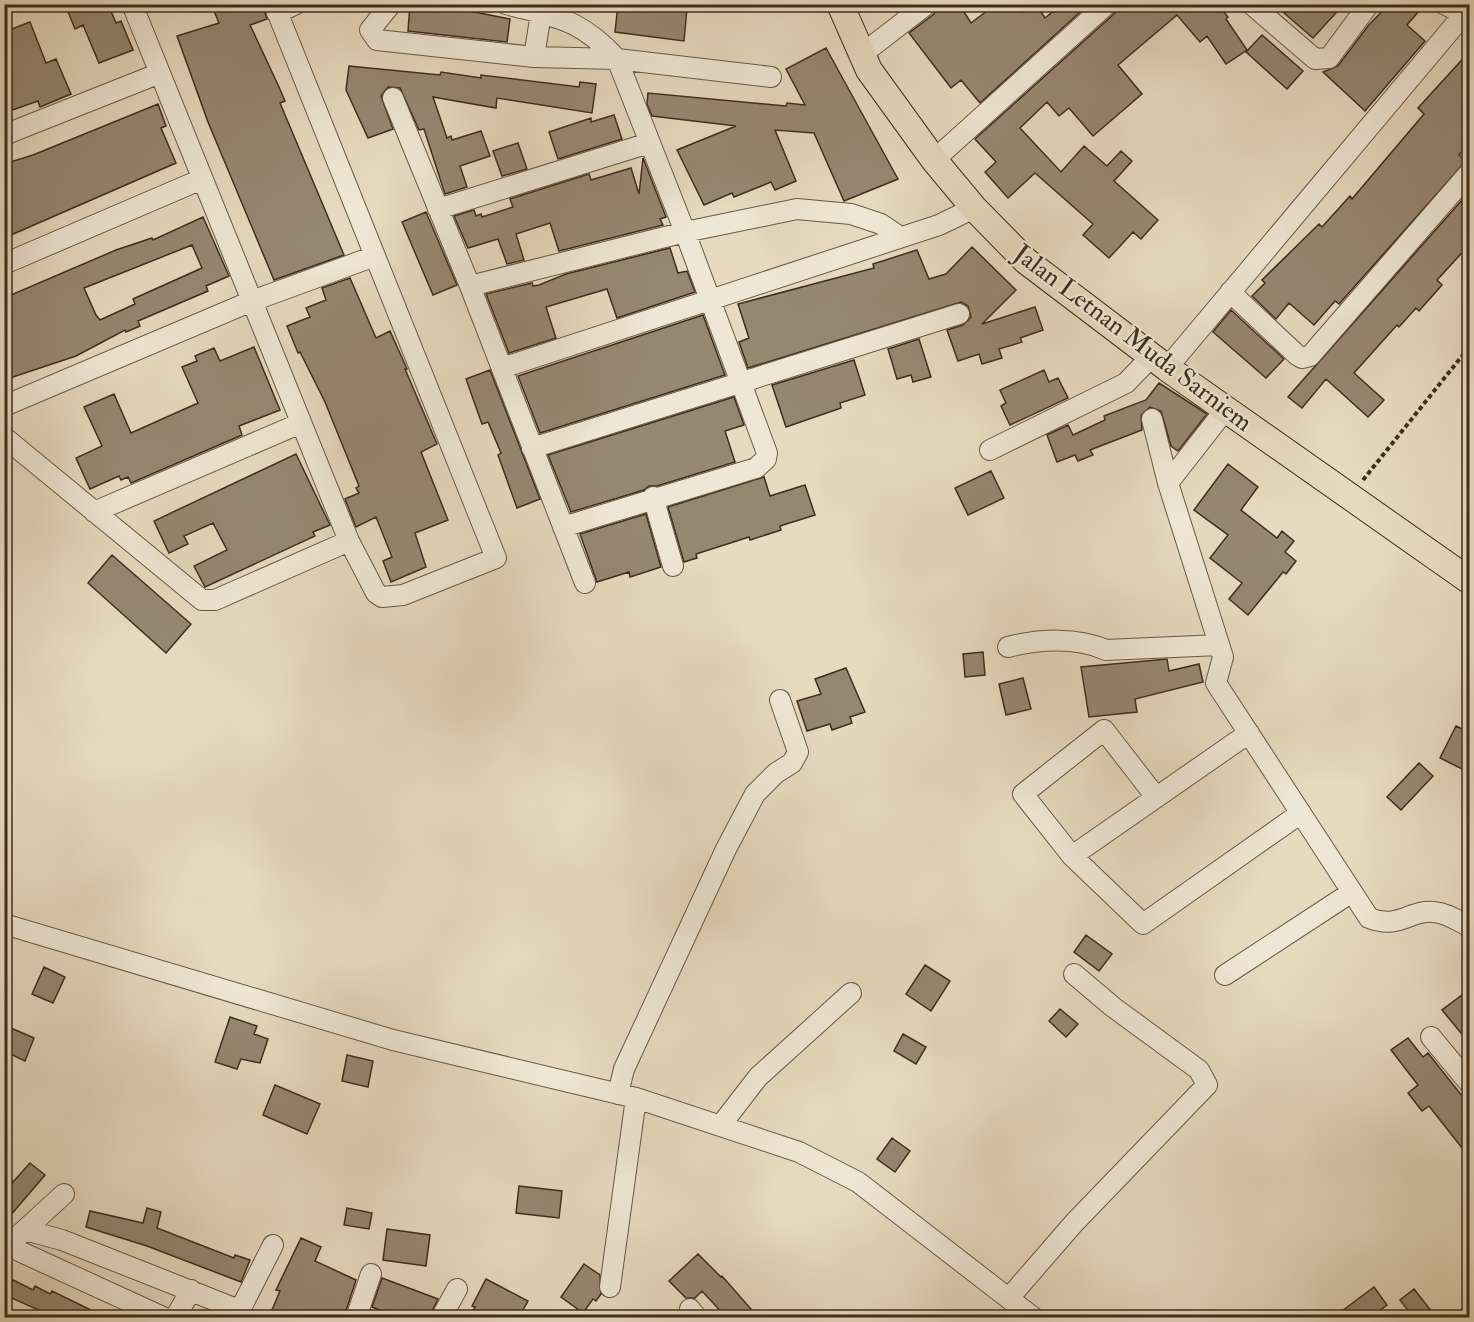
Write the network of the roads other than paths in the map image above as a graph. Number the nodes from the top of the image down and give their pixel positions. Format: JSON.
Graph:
{"nodes":[{"id":1,"x":132,"y":4,"type":"edge"},
{"id":2,"x":296,"y":4,"type":"edge"},
{"id":3,"x":391,"y":4,"type":"edge"},
{"id":4,"x":506,"y":4,"type":"edge"},
{"id":5,"x":840,"y":4,"type":"edge"},
{"id":6,"x":927,"y":4,"type":"edge"},
{"id":7,"x":1107,"y":4,"type":"edge"},
{"id":8,"x":1251,"y":4,"type":"edge"},
{"id":9,"x":1369,"y":4,"type":"edge"},
{"id":10,"x":1444,"y":4,"type":"edge"},
{"id":11,"x":276,"y":9,"type":"edge"},
{"id":12,"x":541,"y":13,"type":"junction"},
{"id":13,"x":1467,"y":16,"type":"edge"},
{"id":14,"x":862,"y":54,"type":"junction"},
{"id":15,"x":534,"y":57,"type":"junction"},
{"id":16,"x":617,"y":59,"type":"junction"},
{"id":17,"x":160,"y":73,"type":"junction"},
{"id":18,"x":771,"y":77,"type":"dead end"},
{"id":19,"x":393,"y":98,"type":"dead end"},
{"id":20,"x":4,"y":135,"type":"edge"},
{"id":21,"x":649,"y":143,"type":"junction"},
{"id":22,"x":934,"y":160,"type":"junction"},
{"id":23,"x":1470,"y":172,"type":"edge"},
{"id":24,"x":202,"y":179,"type":"junction"},
{"id":25,"x":974,"y":208,"type":"junction"},
{"id":26,"x":438,"y":209,"type":"junction"},
{"id":27,"x":686,"y":232,"type":"junction"},
{"id":28,"x":900,"y":237,"type":"junction"},
{"id":29,"x":375,"y":256,"type":"junction"},
{"id":30,"x":4,"y":264,"type":"edge"},
{"id":31,"x":470,"y":286,"type":"junction"},
{"id":32,"x":1230,"y":292,"type":"junction"},
{"id":33,"x":710,"y":300,"type":"junction"},
{"id":34,"x":252,"y":301,"type":"junction"},
{"id":35,"x":959,"y":314,"type":"dead end"},
{"id":36,"x":1159,"y":362,"type":"junction"},
{"id":37,"x":502,"y":368,"type":"junction"},
{"id":38,"x":741,"y":383,"type":"junction"},
{"id":39,"x":4,"y":406,"type":"edge"},
{"id":40,"x":1225,"y":410,"type":"junction"},
{"id":41,"x":1152,"y":419,"type":"dead end"},
{"id":42,"x":301,"y":423,"type":"junction"},
{"id":43,"x":4,"y":437,"type":"edge"},
{"id":44,"x":532,"y":448,"type":"junction"},
{"id":45,"x":990,"y":450,"type":"dead end"},
{"id":46,"x":1168,"y":483,"type":"junction"},
{"id":47,"x":653,"y":497,"type":"junction"},
{"id":48,"x":94,"y":512,"type":"junction"},
{"id":49,"x":563,"y":527,"type":"junction"},
{"id":50,"x":349,"y":541,"type":"junction"},
{"id":51,"x":673,"y":566,"type":"dead end"},
{"id":52,"x":1470,"y":581,"type":"edge"},
{"id":53,"x":585,"y":583,"type":"dead end"},
{"id":54,"x":1219,"y":645,"type":"junction"},
{"id":55,"x":1008,"y":647,"type":"dead end"},
{"id":56,"x":780,"y":700,"type":"dead end"},
{"id":57,"x":1249,"y":733,"type":"junction"},
{"id":58,"x":1156,"y":798,"type":"junction"},
{"id":59,"x":1300,"y":813,"type":"junction"},
{"id":60,"x":1072,"y":856,"type":"junction"},
{"id":61,"x":1352,"y":892,"type":"junction"},
{"id":62,"x":1470,"y":927,"type":"edge"},
{"id":63,"x":7,"y":931,"type":"edge"},
{"id":64,"x":1074,"y":974,"type":"dead end"},
{"id":65,"x":1226,"y":975,"type":"dead end"},
{"id":66,"x":851,"y":993,"type":"dead end"},
{"id":67,"x":1431,"y":1037,"type":"dead end"},
{"id":68,"x":1470,"y":1084,"type":"edge"},
{"id":69,"x":627,"y":1096,"type":"junction"},
{"id":70,"x":721,"y":1125,"type":"junction"},
{"id":71,"x":64,"y":1194,"type":"dead end"},
{"id":72,"x":25,"y":1230,"type":"junction"},
{"id":73,"x":62,"y":1240,"type":"junction"},
{"id":74,"x":273,"y":1245,"type":"dead end"},
{"id":75,"x":6,"y":1248,"type":"edge"},
{"id":76,"x":48,"y":1265,"type":"junction"},
{"id":77,"x":371,"y":1274,"type":"dead end"},
{"id":78,"x":610,"y":1287,"type":"dead end"},
{"id":79,"x":457,"y":1289,"type":"dead end"},
{"id":80,"x":191,"y":1290,"type":"junction"},
{"id":81,"x":1009,"y":1298,"type":"junction"},
{"id":82,"x":238,"y":1314,"type":"edge"},
{"id":83,"x":165,"y":1317,"type":"edge"},
{"id":84,"x":175,"y":1317,"type":"edge"},
{"id":85,"x":356,"y":1317,"type":"edge"},
{"id":86,"x":441,"y":1317,"type":"edge"},
{"id":87,"x":1034,"y":1317,"type":"edge"}],
"edges":[{"from":1,"to":17,"type":"street"},
{"from":2,"to":11,"type":"street"},
{"from":3,"to":15,"type":"street"},
{"from":4,"to":12,"type":"street"},
{"from":5,"to":14,"type":"main road","name":"Jalan Letnan Muda Sarniem"},
{"from":6,"to":14,"type":"street"},
{"from":7,"to":22,"type":"street"},
{"from":8,"to":9,"type":"street"},
{"from":10,"to":13,"type":"street"},
{"from":11,"to":29,"type":"street"},
{"from":12,"to":15,"type":"street"},
{"from":12,"to":16,"type":"street"},
{"from":13,"to":32,"type":"street"},
{"from":14,"to":22,"type":"main road","name":"Jalan Letnan Muda Sarniem"},
{"from":15,"to":16,"type":"street"},
{"from":16,"to":18,"type":"street"},
{"from":16,"to":21,"type":"street"},
{"from":17,"to":20,"type":"street"},
{"from":17,"to":24,"type":"street"},
{"from":19,"to":26,"type":"street"},
{"from":21,"to":26,"type":"street"},
{"from":21,"to":27,"type":"street"},
{"from":22,"to":25,"type":"main road","name":"Jalan Letnan Muda Sarniem"},
{"from":23,"to":32,"type":"street"},
{"from":24,"to":30,"type":"street"},
{"from":24,"to":34,"type":"street"},
{"from":25,"to":28,"type":"street"},
{"from":25,"to":36,"type":"main road","name":"Jalan Letnan Muda Sarniem"},
{"from":26,"to":31,"type":"street"},
{"from":27,"to":28,"type":"street"},
{"from":27,"to":31,"type":"street"},
{"from":27,"to":33,"type":"street"},
{"from":28,"to":33,"type":"street"},
{"from":29,"to":34,"type":"street"},
{"from":29,"to":50,"type":"street"},
{"from":31,"to":37,"type":"street"},
{"from":32,"to":36,"type":"street"},
{"from":33,"to":37,"type":"street"},
{"from":33,"to":38,"type":"street"},
{"from":34,"to":39,"type":"street"},
{"from":34,"to":42,"type":"street"},
{"from":35,"to":38,"type":"street"},
{"from":36,"to":40,"type":"main road","name":"Jalan Letnan Muda Sarniem"},
{"from":36,"to":45,"type":"street"},
{"from":37,"to":44,"type":"street"},
{"from":38,"to":44,"type":"street"},
{"from":38,"to":47,"type":"street"},
{"from":40,"to":46,"type":"street"},
{"from":40,"to":52,"type":"main road","name":"Jalan Letnan Muda Sarniem"},
{"from":41,"to":46,"type":"street"},
{"from":42,"to":48,"type":"street"},
{"from":42,"to":50,"type":"street"},
{"from":43,"to":48,"type":"street"},
{"from":44,"to":49,"type":"street"},
{"from":46,"to":54,"type":"street"},
{"from":47,"to":49,"type":"street"},
{"from":47,"to":51,"type":"street"},
{"from":48,"to":50,"type":"street"},
{"from":49,"to":53,"type":"street"},
{"from":54,"to":55,"type":"street"},
{"from":54,"to":57,"type":"street"},
{"from":56,"to":69,"type":"street"},
{"from":57,"to":58,"type":"street"},
{"from":57,"to":59,"type":"street"},
{"from":58,"to":60,"type":"street"},
{"from":58,"to":60,"type":"street"},
{"from":59,"to":60,"type":"street"},
{"from":59,"to":61,"type":"street"},
{"from":61,"to":62,"type":"street"},
{"from":61,"to":65,"type":"street"},
{"from":63,"to":69,"type":"street"},
{"from":64,"to":81,"type":"street"},
{"from":66,"to":70,"type":"street"},
{"from":67,"to":68,"type":"street"},
{"from":69,"to":70,"type":"street"},
{"from":69,"to":78,"type":"street"},
{"from":70,"to":81,"type":"street"},
{"from":71,"to":72,"type":"street"},
{"from":72,"to":73,"type":"street"},
{"from":72,"to":75,"type":"street"},
{"from":73,"to":76,"type":"street"},
{"from":73,"to":80,"type":"street"},
{"from":74,"to":82,"type":"street"},
{"from":75,"to":76,"type":"street"},
{"from":76,"to":83,"type":"street"},
{"from":77,"to":85,"type":"street"},
{"from":79,"to":86,"type":"street"},
{"from":80,"to":82,"type":"street"},
{"from":80,"to":84,"type":"street"},
{"from":81,"to":87,"type":"street"}]}
